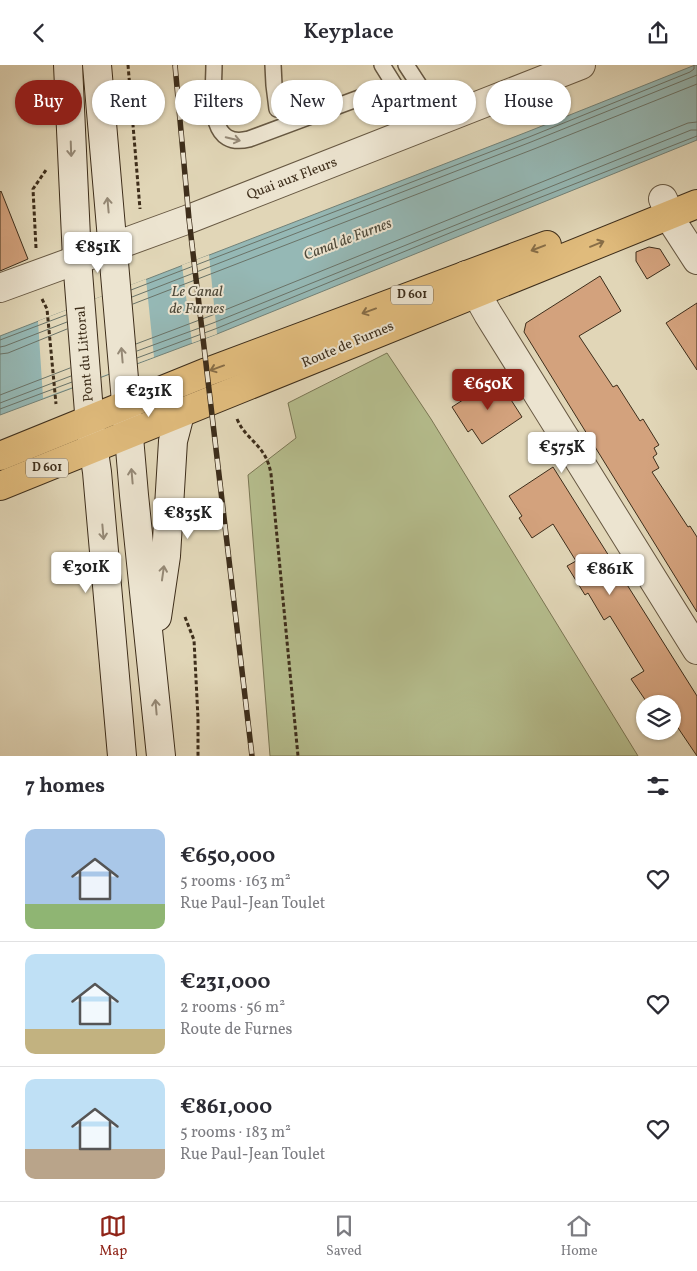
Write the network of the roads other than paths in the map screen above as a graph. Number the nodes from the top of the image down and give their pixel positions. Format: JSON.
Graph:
{"nodes":[{"id":1,"x":68,"y":65,"type":"edge"},
{"id":2,"x":97,"y":65,"type":"edge"},
{"id":3,"x":214,"y":65,"type":"edge"},
{"id":4,"x":274,"y":65,"type":"edge"},
{"id":5,"x":382,"y":65,"type":"edge"},
{"id":6,"x":406,"y":65,"type":"edge"},
{"id":7,"x":581,"y":65,"type":"edge"},
{"id":8,"x":274,"y":80,"type":"edge"},
{"id":9,"x":395,"y":80,"type":"edge"},
{"id":10,"x":413,"y":80,"type":"edge"},
{"id":11,"x":353,"y":100,"type":"edge"},
{"id":12,"x":476,"y":107,"type":"edge"},
{"id":13,"x":429,"y":125,"type":"edge"},
{"id":14,"x":697,"y":185,"type":"edge"},
{"id":15,"x":697,"y":204,"type":"edge"},
{"id":16,"x":666,"y":207,"type":"junction"},
{"id":17,"x":77,"y":259,"type":"junction"},
{"id":18,"x":113,"y":259,"type":"junction"},
{"id":19,"x":697,"y":260,"type":"edge"},
{"id":20,"x":471,"y":284,"type":"junction"},
{"id":21,"x":0,"y":288,"type":"edge"},
{"id":22,"x":127,"y":403,"type":"junction"},
{"id":23,"x":180,"y":414,"type":"junction"},
{"id":24,"x":90,"y":419,"type":"junction"},
{"id":25,"x":129,"y":435,"type":"junction"},
{"id":26,"x":94,"y":449,"type":"junction"},
{"id":27,"x":0,"y":457,"type":"edge"},
{"id":28,"x":0,"y":486,"type":"edge"},
{"id":29,"x":697,"y":651,"type":"edge"},
{"id":30,"x":151,"y":655,"type":"junction"},
{"id":31,"x":121,"y":746,"type":"edge"},
{"id":32,"x":160,"y":756,"type":"edge"}],
"edges":[{"from":1,"to":17,"type":"main road","name":"Pont du Littoral","one_way":true},
{"from":18,"to":2,"type":"main road","one_way":true},
{"from":3,"to":11,"type":"lane","one_way":true},
{"from":4,"to":8,"type":"lane"},
{"from":5,"to":9,"type":"lane"},
{"from":6,"to":10,"type":"lane"},
{"from":7,"to":12,"type":"main road","name":"Quai aux Fleurs"},
{"from":13,"to":18,"type":"main road","name":"Quai aux Fleurs"},
{"from":14,"to":16,"type":"main road","name":"Route de Furnes","number":"D 601"},
{"from":15,"to":16,"type":"main road","name":"Route de Furnes","number":"D 601"},
{"from":16,"to":19,"type":"main road"},
{"from":16,"to":20,"type":"main road","name":"Route de Furnes","number":"D 601"},
{"from":17,"to":18,"type":"main road","name":"Quai aux Fleurs"},
{"from":17,"to":21,"type":"main road","name":"Quai aux Fleurs"},
{"from":17,"to":24,"type":"main road","name":"Pont du Littoral"},
{"from":22,"to":18,"type":"main road","one_way":true},
{"from":20,"to":22,"type":"main road","name":"Route de Furnes","number":"D 601","one_way":true},
{"from":20,"to":23,"type":"main road","name":"Route de Furnes","number":"D 601"},
{"from":20,"to":29,"type":"main road"},
{"from":22,"to":24,"type":"main road","name":"Route de Furnes","number":"D 601"},
{"from":22,"to":25,"type":"main road"},
{"from":23,"to":25,"type":"main road","name":"Route de Furnes","number":"D 601"},
{"from":30,"to":23,"type":"main road","one_way":true},
{"from":24,"to":26,"type":"main road","name":"Pont du Littoral"},
{"from":24,"to":27,"type":"main road","name":"Route de Furnes","number":"D 601"},
{"from":25,"to":26,"type":"main road","name":"Route de Furnes","number":"D 601"},
{"from":30,"to":25,"type":"main road","one_way":true},
{"from":26,"to":28,"type":"main road","name":"Route de Furnes","number":"D 601"},
{"from":26,"to":31,"type":"main road","name":"Pont du Littoral","one_way":true},
{"from":32,"to":30,"type":"main road","one_way":true}]}
